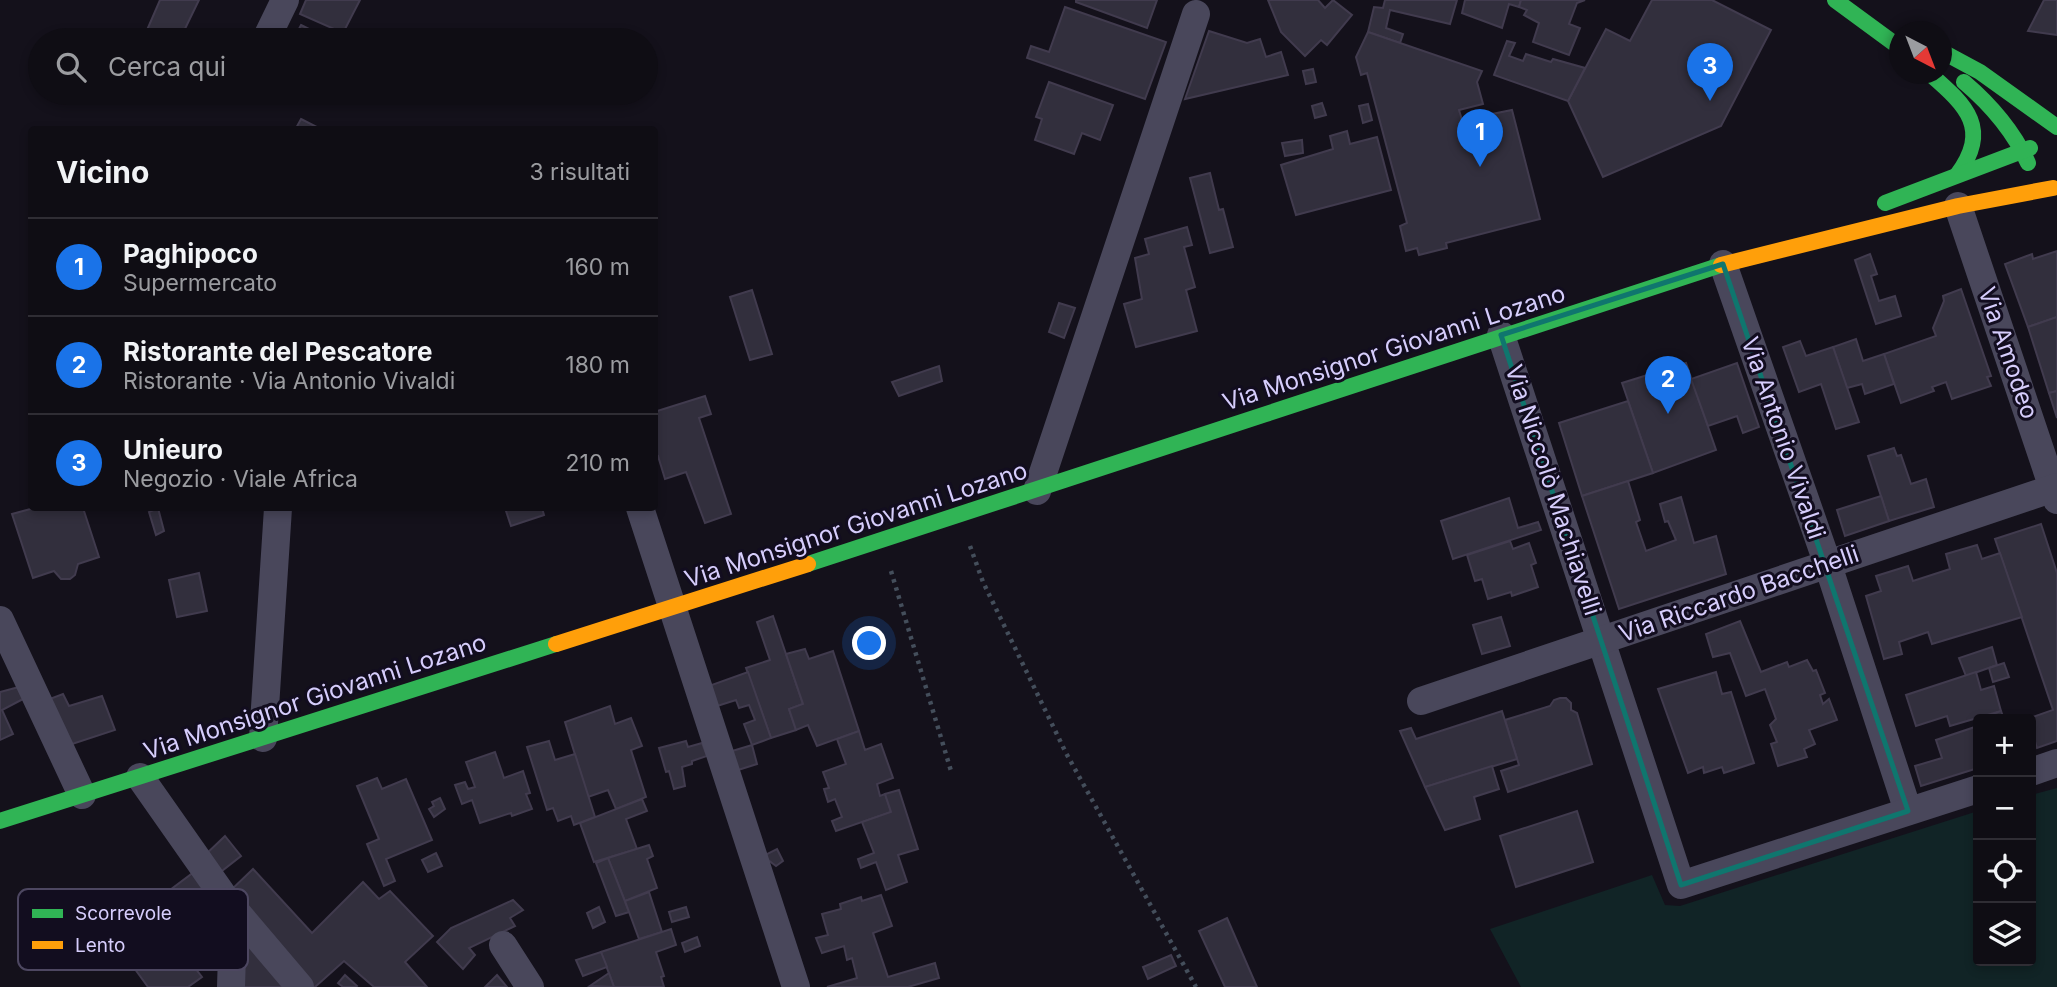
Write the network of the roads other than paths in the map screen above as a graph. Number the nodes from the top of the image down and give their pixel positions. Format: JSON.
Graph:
{"nodes":[{"id":1,"x":285,"y":0,"type":"edge"},
{"id":2,"x":1837,"y":1,"type":"edge"},
{"id":3,"x":1196,"y":14,"type":"dead end"},
{"id":4,"x":1889,"y":24,"type":"edge"},
{"id":5,"x":271,"y":28,"type":"edge"},
{"id":6,"x":1889,"y":38,"type":"edge"},
{"id":7,"x":1952,"y":57,"type":"edge"},
{"id":8,"x":1952,"y":75,"type":"edge"},
{"id":9,"x":1942,"y":84,"type":"edge"},
{"id":10,"x":2057,"y":129,"type":"edge"},
{"id":11,"x":2027,"y":154,"type":"junction"},
{"id":12,"x":1957,"y":176,"type":"junction"},
{"id":13,"x":2055,"y":188,"type":"edge"},
{"id":14,"x":1876,"y":206,"type":"dead end"},
{"id":15,"x":1958,"y":206,"type":"junction"},
{"id":16,"x":1850,"y":216,"type":"dead end"},
{"id":17,"x":1723,"y":264,"type":"junction"},
{"id":18,"x":1501,"y":335,"type":"junction"},
{"id":19,"x":1037,"y":491,"type":"junction"},
{"id":20,"x":2056,"y":492,"type":"edge"},
{"id":21,"x":278,"y":511,"type":"edge"},
{"id":22,"x":641,"y":511,"type":"edge"},
{"id":23,"x":1828,"y":565,"type":"junction"},
{"id":24,"x":673,"y":607,"type":"junction"},
{"id":25,"x":0,"y":620,"type":"edge"},
{"id":26,"x":1602,"y":640,"type":"junction"},
{"id":27,"x":1421,"y":701,"type":"dead end"},
{"id":28,"x":263,"y":737,"type":"junction"},
{"id":29,"x":2057,"y":763,"type":"edge"},
{"id":30,"x":2036,"y":770,"type":"edge"},
{"id":31,"x":140,"y":777,"type":"junction"},
{"id":32,"x":1973,"y":791,"type":"edge"},
{"id":33,"x":82,"y":795,"type":"junction"},
{"id":34,"x":1908,"y":811,"type":"junction"},
{"id":35,"x":0,"y":821,"type":"edge"},
{"id":36,"x":219,"y":889,"type":"edge"},
{"id":37,"x":248,"y":926,"type":"edge"},
{"id":38,"x":503,"y":945,"type":"dead end"},
{"id":39,"x":300,"y":987,"type":"edge"},
{"id":40,"x":530,"y":987,"type":"edge"},
{"id":41,"x":796,"y":987,"type":"edge"}],
"edges":[{"from":1,"to":5,"type":"street"},
{"from":2,"to":4,"type":"main road"},
{"from":2,"to":6,"type":"main road"},
{"from":3,"to":19,"type":"street"},
{"from":7,"to":10,"type":"main road"},
{"from":8,"to":11,"type":"main road"},
{"from":9,"to":12,"type":"main road"},
{"from":10,"to":11,"type":"main road"},
{"from":11,"to":12,"type":"main road"},
{"from":11,"to":13,"type":"main road"},
{"from":12,"to":14,"type":"main road"},
{"from":13,"to":15,"type":"main road"},
{"from":15,"to":17,"type":"main road"},
{"from":15,"to":20,"type":"street","name":"Via Amodeo"},
{"from":16,"to":17,"type":"main road"},
{"from":17,"to":18,"type":"main road","name":"Via Monsignor Giovanni Lozano"},
{"from":17,"to":23,"type":"street","name":"Via Antonio Vivaldi"},
{"from":18,"to":19,"type":"main road","name":"Via Monsignor Giovanni Lozano"},
{"from":18,"to":26,"type":"street","name":"Via Niccolò Machiavelli"},
{"from":19,"to":24,"type":"main road","name":"Via Monsignor Giovanni Lozano"},
{"from":20,"to":23,"type":"street","name":"Via Riccardo Bacchelli"},
{"from":21,"to":28,"type":"street"},
{"from":22,"to":24,"type":"street"},
{"from":23,"to":26,"type":"street","name":"Via Riccardo Bacchelli"},
{"from":23,"to":34,"type":"street","name":"Via Antonio Vivaldi"},
{"from":24,"to":28,"type":"main road","name":"Via Monsignor Giovanni Lozano"},
{"from":24,"to":41,"type":"street"},
{"from":25,"to":33,"type":"street"},
{"from":26,"to":27,"type":"street","name":"Via Riccardo Bacchelli"},
{"from":26,"to":34,"type":"street","name":"Via Niccolò Machiavelli"},
{"from":28,"to":31,"type":"main road","name":"Via Monsignor Giovanni Lozano"},
{"from":29,"to":30,"type":"street"},
{"from":31,"to":33,"type":"main road","name":"Via Monsignor Giovanni Lozano"},
{"from":31,"to":36,"type":"street"},
{"from":32,"to":34,"type":"street"},
{"from":33,"to":35,"type":"main road","name":"Via Monsignor Giovanni Lozano"},
{"from":37,"to":39,"type":"street"},
{"from":38,"to":40,"type":"street"}]}
